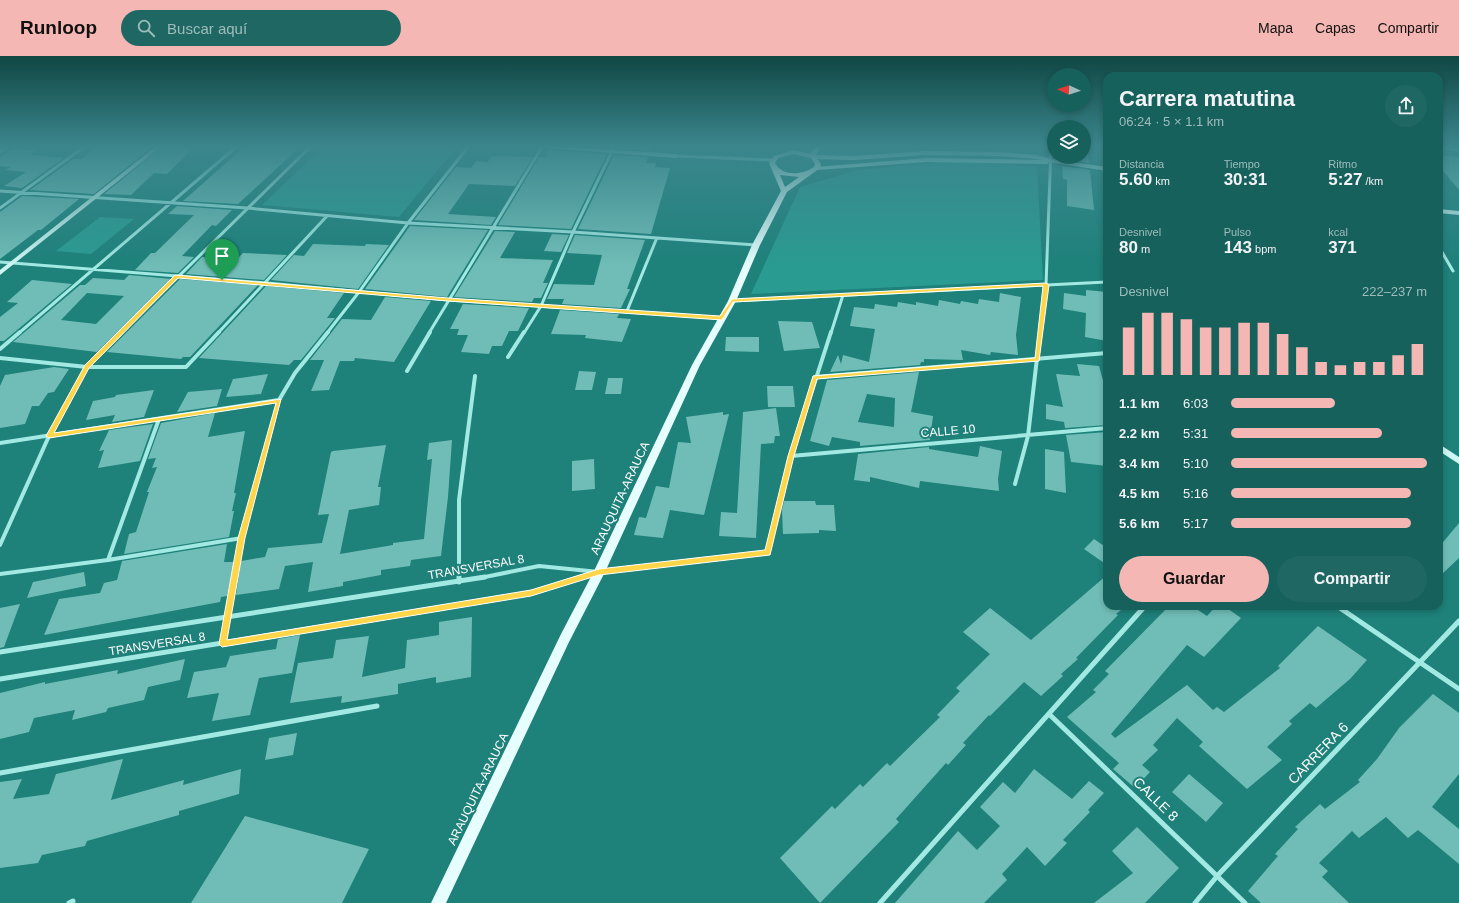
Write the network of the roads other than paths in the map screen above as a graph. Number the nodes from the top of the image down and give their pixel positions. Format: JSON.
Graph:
{"nodes":[{"id":1,"x":32,"y":187,"type":"edge"},
{"id":2,"x":110,"y":187,"type":"edge"},
{"id":3,"x":190,"y":187,"type":"edge"},
{"id":4,"x":270,"y":187,"type":"edge"},
{"id":5,"x":437,"y":187,"type":"edge"},
{"id":6,"x":518,"y":187,"type":"edge"},
{"id":7,"x":595,"y":187,"type":"edge"},
{"id":8,"x":782,"y":187,"type":"edge"},
{"id":9,"x":790,"y":187,"type":"edge"},
{"id":10,"x":1050,"y":187,"type":"edge"},
{"id":11,"x":0,"y":191,"type":"edge"},
{"id":12,"x":784,"y":191,"type":"junction"},
{"id":13,"x":23,"y":193,"type":"junction"},
{"id":14,"x":96,"y":198,"type":"junction"},
{"id":15,"x":170,"y":203,"type":"junction"},
{"id":16,"x":0,"y":208,"type":"edge"},
{"id":17,"x":247,"y":208,"type":"junction"},
{"id":18,"x":1443,"y":211,"type":"edge"},
{"id":19,"x":1459,"y":213,"type":"edge"},
{"id":20,"x":327,"y":216,"type":"junction"},
{"id":21,"x":408,"y":223,"type":"junction"},
{"id":22,"x":492,"y":229,"type":"junction"},
{"id":23,"x":573,"y":232,"type":"junction"},
{"id":24,"x":656,"y":240,"type":"junction"},
{"id":25,"x":756,"y":246,"type":"junction"},
{"id":26,"x":1443,"y":253,"type":"edge"},
{"id":27,"x":0,"y":262,"type":"edge"},
{"id":28,"x":14,"y":263,"type":"junction"},
{"id":29,"x":90,"y":270,"type":"junction"},
{"id":30,"x":1454,"y":271,"type":"dead end"},
{"id":31,"x":0,"y":274,"type":"edge"},
{"id":32,"x":176,"y":276,"type":"junction"},
{"id":33,"x":1103,"y":282,"type":"edge"},
{"id":34,"x":266,"y":283,"type":"junction"},
{"id":35,"x":1046,"y":285,"type":"junction"},
{"id":36,"x":358,"y":292,"type":"junction"},
{"id":37,"x":843,"y":295,"type":"junction"},
{"id":38,"x":448,"y":300,"type":"junction"},
{"id":39,"x":732,"y":301,"type":"junction"},
{"id":40,"x":541,"y":306,"type":"junction"},
{"id":41,"x":627,"y":311,"type":"junction"},
{"id":42,"x":722,"y":318,"type":"junction"},
{"id":43,"x":0,"y":349,"type":"edge"},
{"id":44,"x":1103,"y":353,"type":"edge"},
{"id":45,"x":508,"y":357,"type":"dead end"},
{"id":46,"x":0,"y":358,"type":"edge"},
{"id":47,"x":1037,"y":360,"type":"junction"},
{"id":48,"x":87,"y":367,"type":"junction"},
{"id":49,"x":407,"y":370,"type":"dead end"},
{"id":50,"x":475,"y":376,"type":"dead end"},
{"id":51,"x":815,"y":377,"type":"junction"},
{"id":52,"x":279,"y":400,"type":"junction"},
{"id":53,"x":159,"y":419,"type":"junction"},
{"id":54,"x":1103,"y":428,"type":"edge"},
{"id":55,"x":49,"y":436,"type":"junction"},
{"id":56,"x":1028,"y":436,"type":"junction"},
{"id":57,"x":0,"y":443,"type":"edge"},
{"id":58,"x":1443,"y":450,"type":"edge"},
{"id":59,"x":791,"y":456,"type":"junction"},
{"id":60,"x":1459,"y":461,"type":"edge"},
{"id":61,"x":1015,"y":484,"type":"dead end"},
{"id":62,"x":242,"y":538,"type":"junction"},
{"id":63,"x":0,"y":545,"type":"edge"},
{"id":64,"x":108,"y":560,"type":"junction"},
{"id":65,"x":599,"y":572,"type":"junction"},
{"id":66,"x":0,"y":574,"type":"edge"},
{"id":67,"x":458,"y":582,"type":"junction"},
{"id":68,"x":1141,"y":610,"type":"edge"},
{"id":69,"x":1343,"y":610,"type":"edge"},
{"id":70,"x":226,"y":617,"type":"junction"},
{"id":71,"x":1459,"y":621,"type":"edge"},
{"id":72,"x":222,"y":644,"type":"junction"},
{"id":73,"x":0,"y":652,"type":"edge"},
{"id":74,"x":1421,"y":664,"type":"junction"},
{"id":75,"x":0,"y":679,"type":"edge"},
{"id":76,"x":1459,"y":689,"type":"edge"},
{"id":77,"x":377,"y":706,"type":"dead end"},
{"id":78,"x":1049,"y":714,"type":"junction"},
{"id":79,"x":0,"y":773,"type":"edge"},
{"id":80,"x":1218,"y":875,"type":"junction"},
{"id":81,"x":438,"y":903,"type":"edge"},
{"id":82,"x":880,"y":903,"type":"edge"},
{"id":83,"x":1195,"y":903,"type":"edge"},
{"id":84,"x":1245,"y":903,"type":"edge"}],
"edges":[{"from":1,"to":13,"type":"street"},
{"from":2,"to":14,"type":"street"},
{"from":3,"to":15,"type":"street"},
{"from":4,"to":17,"type":"street"},
{"from":5,"to":21,"type":"street"},
{"from":6,"to":22,"type":"street"},
{"from":7,"to":23,"type":"street"},
{"from":8,"to":12,"type":"main road"},
{"from":9,"to":12,"type":"main road"},
{"from":10,"to":35,"type":"street"},
{"from":11,"to":13,"type":"street"},
{"from":12,"to":25,"type":"main road","name":"ARAUQUITA-ARAUCA"},
{"from":13,"to":14,"type":"street"},
{"from":13,"to":16,"type":"street"},
{"from":14,"to":15,"type":"street"},
{"from":14,"to":28,"type":"street"},
{"from":15,"to":17,"type":"street"},
{"from":15,"to":29,"type":"street"},
{"from":17,"to":20,"type":"street"},
{"from":17,"to":32,"type":"street"},
{"from":18,"to":19,"type":"street"},
{"from":20,"to":21,"type":"street"},
{"from":20,"to":34,"type":"street"},
{"from":21,"to":22,"type":"street"},
{"from":21,"to":36,"type":"street"},
{"from":22,"to":23,"type":"street"},
{"from":22,"to":38,"type":"street"},
{"from":23,"to":24,"type":"street"},
{"from":23,"to":40,"type":"street"},
{"from":24,"to":25,"type":"street"},
{"from":24,"to":41,"type":"street"},
{"from":25,"to":39,"type":"main road","name":"ARAUQUITA-ARAUCA"},
{"from":26,"to":30,"type":"street"},
{"from":27,"to":28,"type":"street"},
{"from":28,"to":29,"type":"street"},
{"from":28,"to":31,"type":"street"},
{"from":29,"to":32,"type":"street"},
{"from":29,"to":43,"type":"street"},
{"from":32,"to":34,"type":"street"},
{"from":32,"to":48,"type":"street"},
{"from":33,"to":35,"type":"street"},
{"from":34,"to":36,"type":"street"},
{"from":34,"to":48,"type":"street"},
{"from":35,"to":37,"type":"street"},
{"from":35,"to":47,"type":"street"},
{"from":36,"to":38,"type":"street"},
{"from":36,"to":52,"type":"street"},
{"from":37,"to":39,"type":"street"},
{"from":37,"to":51,"type":"street"},
{"from":38,"to":40,"type":"street"},
{"from":38,"to":49,"type":"street"},
{"from":39,"to":42,"type":"main road","name":"ARAUQUITA-ARAUCA"},
{"from":40,"to":41,"type":"street"},
{"from":40,"to":45,"type":"street"},
{"from":41,"to":42,"type":"street"},
{"from":42,"to":65,"type":"main road","name":"ARAUQUITA-ARAUCA"},
{"from":44,"to":47,"type":"street"},
{"from":46,"to":48,"type":"street"},
{"from":47,"to":51,"type":"street"},
{"from":47,"to":56,"type":"street"},
{"from":48,"to":55,"type":"street"},
{"from":50,"to":67,"type":"street"},
{"from":51,"to":59,"type":"street"},
{"from":52,"to":53,"type":"street"},
{"from":52,"to":62,"type":"street"},
{"from":53,"to":55,"type":"street"},
{"from":53,"to":64,"type":"street"},
{"from":54,"to":56,"type":"street","name":"CALLE 10"},
{"from":55,"to":57,"type":"street"},
{"from":55,"to":63,"type":"street"},
{"from":56,"to":59,"type":"street","name":"CALLE 10"},
{"from":56,"to":61,"type":"street"},
{"from":58,"to":60,"type":"street"},
{"from":59,"to":65,"type":"street","name":"TRANSVERSAL 8"},
{"from":62,"to":64,"type":"street"},
{"from":62,"to":70,"type":"street"},
{"from":64,"to":66,"type":"street"},
{"from":65,"to":67,"type":"street","name":"TRANSVERSAL 8"},
{"from":65,"to":72,"type":"street","name":"TRANSVERSAL 8"},
{"from":65,"to":81,"type":"main road","name":"ARAUQUITA-ARAUCA"},
{"from":67,"to":70,"type":"street","name":"TRANSVERSAL 8"},
{"from":68,"to":78,"type":"street"},
{"from":69,"to":74,"type":"street"},
{"from":70,"to":72,"type":"street"},
{"from":70,"to":73,"type":"street","name":"TRANSVERSAL 8"},
{"from":71,"to":74,"type":"street","name":"CARRERA 6"},
{"from":72,"to":75,"type":"street","name":"TRANSVERSAL 8"},
{"from":74,"to":76,"type":"street"},
{"from":74,"to":80,"type":"street","name":"CARRERA 6"},
{"from":77,"to":79,"type":"street"},
{"from":78,"to":80,"type":"street","name":"CALLE 8"},
{"from":78,"to":82,"type":"street"},
{"from":80,"to":83,"type":"street","name":"CARRERA 6"},
{"from":80,"to":84,"type":"street","name":"CALLE 8"}]}
